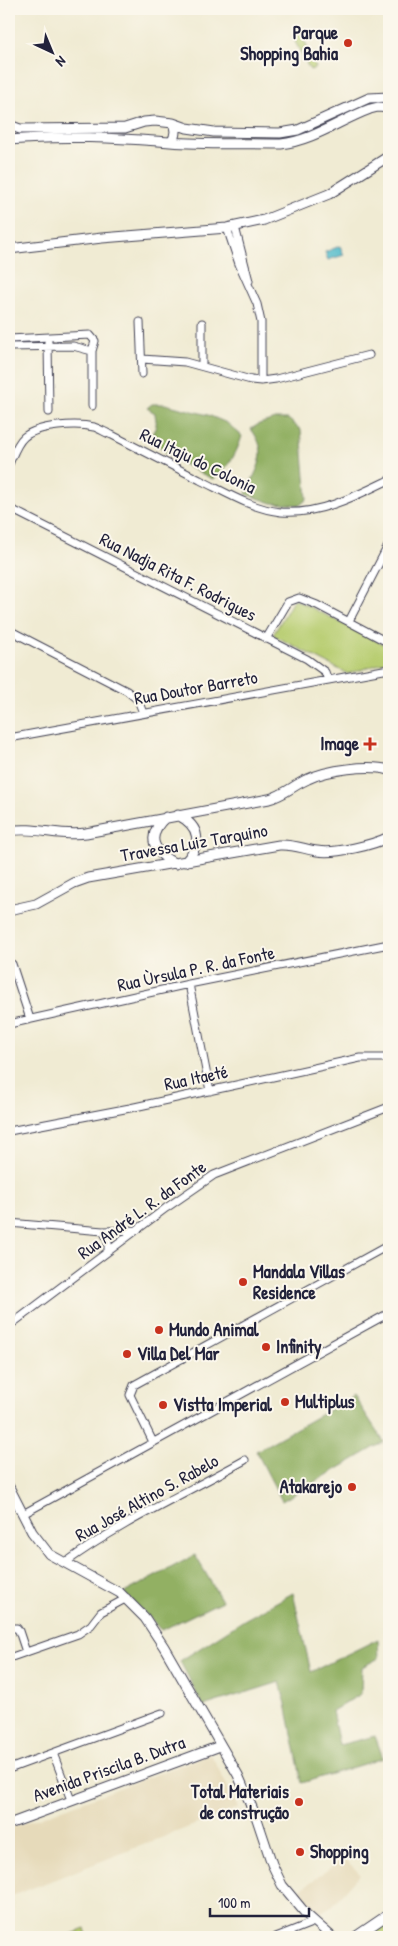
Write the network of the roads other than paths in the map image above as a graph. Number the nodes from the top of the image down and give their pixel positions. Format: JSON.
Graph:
{"nodes":[{"id":1,"x":389,"y":97,"type":"edge"},
{"id":2,"x":389,"y":108,"type":"edge"},
{"id":3,"x":144,"y":122,"type":"junction"},
{"id":4,"x":173,"y":123,"type":"junction"},
{"id":5,"x":9,"y":125,"type":"edge"},
{"id":6,"x":142,"y":139,"type":"junction"},
{"id":7,"x":9,"y":140,"type":"edge"},
{"id":8,"x":171,"y":142,"type":"junction"},
{"id":9,"x":389,"y":156,"type":"edge"},
{"id":10,"x":231,"y":228,"type":"junction"},
{"id":11,"x":9,"y":249,"type":"edge"},
{"id":12,"x":140,"y":322,"type":"dead end"},
{"id":13,"x":202,"y":323,"type":"dead end"},
{"id":14,"x":9,"y":339,"type":"edge"},
{"id":15,"x":48,"y":342,"type":"junction"},
{"id":16,"x":9,"y":347,"type":"edge"},
{"id":17,"x":92,"y":351,"type":"junction"},
{"id":18,"x":369,"y":356,"type":"dead end"},
{"id":19,"x":142,"y":359,"type":"junction"},
{"id":20,"x":202,"y":365,"type":"junction"},
{"id":21,"x":142,"y":374,"type":"dead end"},
{"id":22,"x":261,"y":381,"type":"junction"},
{"id":23,"x":92,"y":406,"type":"dead end"},
{"id":24,"x":49,"y":412,"type":"dead end"},
{"id":25,"x":9,"y":464,"type":"edge"},
{"id":26,"x":389,"y":480,"type":"edge"},
{"id":27,"x":9,"y":508,"type":"edge"},
{"id":28,"x":389,"y":544,"type":"edge"},
{"id":29,"x":349,"y":621,"type":"junction"},
{"id":30,"x":9,"y":630,"type":"edge"},
{"id":31,"x":266,"y":639,"type":"junction"},
{"id":32,"x":389,"y":642,"type":"edge"},
{"id":33,"x":389,"y":669,"type":"edge"},
{"id":34,"x":328,"y":680,"type":"junction"},
{"id":35,"x":143,"y":713,"type":"junction"},
{"id":36,"x":9,"y":738,"type":"edge"},
{"id":37,"x":389,"y":770,"type":"edge"},
{"id":38,"x":178,"y":815,"type":"junction"},
{"id":39,"x":166,"y":817,"type":"junction"},
{"id":40,"x":9,"y":831,"type":"edge"},
{"id":41,"x":389,"y":837,"type":"edge"},
{"id":42,"x":180,"y":863,"type":"junction"},
{"id":43,"x":9,"y":910,"type":"edge"},
{"id":44,"x":389,"y":944,"type":"edge"},
{"id":45,"x":12,"y":964,"type":"dead end"},
{"id":46,"x":189,"y":984,"type":"junction"},
{"id":47,"x":30,"y":1019,"type":"junction"},
{"id":48,"x":9,"y":1024,"type":"edge"},
{"id":49,"x":389,"y":1058,"type":"edge"},
{"id":50,"x":210,"y":1090,"type":"junction"},
{"id":51,"x":389,"y":1107,"type":"edge"},
{"id":52,"x":9,"y":1131,"type":"edge"},
{"id":53,"x":9,"y":1223,"type":"edge"},
{"id":54,"x":138,"y":1230,"type":"junction"},
{"id":55,"x":103,"y":1231,"type":"junction"},
{"id":56,"x":389,"y":1245,"type":"edge"},
{"id":57,"x":108,"y":1252,"type":"junction"},
{"id":58,"x":389,"y":1313,"type":"edge"},
{"id":59,"x":9,"y":1326,"type":"edge"},
{"id":60,"x":154,"y":1442,"type":"junction"},
{"id":61,"x":245,"y":1460,"type":"dead end"},
{"id":62,"x":9,"y":1487,"type":"edge"},
{"id":63,"x":23,"y":1514,"type":"junction"},
{"id":64,"x":65,"y":1563,"type":"junction"},
{"id":65,"x":127,"y":1598,"type":"junction"},
{"id":66,"x":9,"y":1628,"type":"edge"},
{"id":67,"x":26,"y":1652,"type":"junction"},
{"id":68,"x":9,"y":1658,"type":"edge"},
{"id":69,"x":162,"y":1713,"type":"dead end"},
{"id":70,"x":220,"y":1746,"type":"junction"},
{"id":71,"x":53,"y":1753,"type":"junction"},
{"id":72,"x":9,"y":1770,"type":"edge"},
{"id":73,"x":71,"y":1800,"type":"junction"},
{"id":74,"x":9,"y":1824,"type":"edge"},
{"id":75,"x":389,"y":1914,"type":"edge"},
{"id":76,"x":314,"y":1922,"type":"junction"},
{"id":77,"x":276,"y":1937,"type":"edge"},
{"id":78,"x":332,"y":1937,"type":"edge"},
{"id":79,"x":355,"y":1937,"type":"edge"}],
"edges":[{"from":1,"to":4,"type":"street"},
{"from":2,"to":8,"type":"street"},
{"from":3,"to":4,"type":"street"},
{"from":3,"to":5,"type":"street"},
{"from":3,"to":6,"type":"street"},
{"from":4,"to":8,"type":"street"},
{"from":6,"to":7,"type":"street"},
{"from":6,"to":8,"type":"street"},
{"from":9,"to":10,"type":"street"},
{"from":10,"to":11,"type":"street"},
{"from":10,"to":22,"type":"street"},
{"from":12,"to":19,"type":"street"},
{"from":13,"to":20,"type":"street"},
{"from":14,"to":15,"type":"street"},
{"from":15,"to":16,"type":"street"},
{"from":15,"to":17,"type":"street"},
{"from":15,"to":17,"type":"street"},
{"from":15,"to":24,"type":"street"},
{"from":17,"to":23,"type":"street"},
{"from":18,"to":22,"type":"street"},
{"from":19,"to":20,"type":"street"},
{"from":19,"to":21,"type":"street"},
{"from":20,"to":22,"type":"street"},
{"from":25,"to":26,"type":"street","name":"Rua Itaju do Colonia"},
{"from":27,"to":31,"type":"street","name":"Rua Nadja Rita F. Rodrigues"},
{"from":28,"to":29,"type":"street"},
{"from":29,"to":31,"type":"street"},
{"from":29,"to":32,"type":"street"},
{"from":30,"to":35,"type":"street"},
{"from":31,"to":34,"type":"street","name":"Rua Nadja Rita F. Rodrigues"},
{"from":33,"to":34,"type":"street","name":"Rua Doutor Barreto"},
{"from":34,"to":35,"type":"street","name":"Rua Doutor Barreto"},
{"from":35,"to":36,"type":"street","name":"Rua Doutor Barreto"},
{"from":37,"to":38,"type":"street","name":"Travessa Luiz Tarquino"},
{"from":38,"to":39,"type":"street","name":"Travessa Luiz Tarquino"},
{"from":38,"to":42,"type":"street"},
{"from":39,"to":40,"type":"street","name":"Travessa Luiz Tarquino"},
{"from":39,"to":42,"type":"street"},
{"from":41,"to":42,"type":"street","name":"Travessa Luiz Tarquino"},
{"from":42,"to":43,"type":"street","name":"Travessa Luiz Tarquino"},
{"from":44,"to":46,"type":"street","name":"Rua Ùrsula P. R. da Fonte"},
{"from":45,"to":47,"type":"street"},
{"from":46,"to":47,"type":"street","name":"Rua Ùrsula P. R. da Fonte"},
{"from":46,"to":50,"type":"street"},
{"from":47,"to":48,"type":"street","name":"Rua Ùrsula P. R. da Fonte"},
{"from":49,"to":50,"type":"street","name":"Rua Itaeté"},
{"from":50,"to":52,"type":"street","name":"Rua Itaeté"},
{"from":51,"to":54,"type":"street","name":"Rua André L. R. da Fonte"},
{"from":53,"to":55,"type":"street"},
{"from":54,"to":55,"type":"street"},
{"from":54,"to":57,"type":"street","name":"Rua André L. R. da Fonte"},
{"from":55,"to":57,"type":"street"},
{"from":56,"to":60,"type":"street"},
{"from":57,"to":59,"type":"street","name":"Rua André L. R. da Fonte"},
{"from":58,"to":60,"type":"street"},
{"from":60,"to":63,"type":"street"},
{"from":61,"to":64,"type":"street","name":"Rua José Altino S. Rabelo"},
{"from":62,"to":63,"type":"street"},
{"from":63,"to":64,"type":"street"},
{"from":64,"to":65,"type":"street"},
{"from":65,"to":67,"type":"street"},
{"from":65,"to":70,"type":"street"},
{"from":66,"to":67,"type":"street"},
{"from":67,"to":68,"type":"street"},
{"from":69,"to":71,"type":"street"},
{"from":70,"to":73,"type":"street","name":"Avenida Priscila B. Dutra"},
{"from":70,"to":76,"type":"street"},
{"from":71,"to":72,"type":"street"},
{"from":71,"to":73,"type":"street"},
{"from":73,"to":74,"type":"street","name":"Avenida Priscila B. Dutra"},
{"from":75,"to":79,"type":"street"},
{"from":76,"to":77,"type":"street"},
{"from":76,"to":78,"type":"street"}]}
